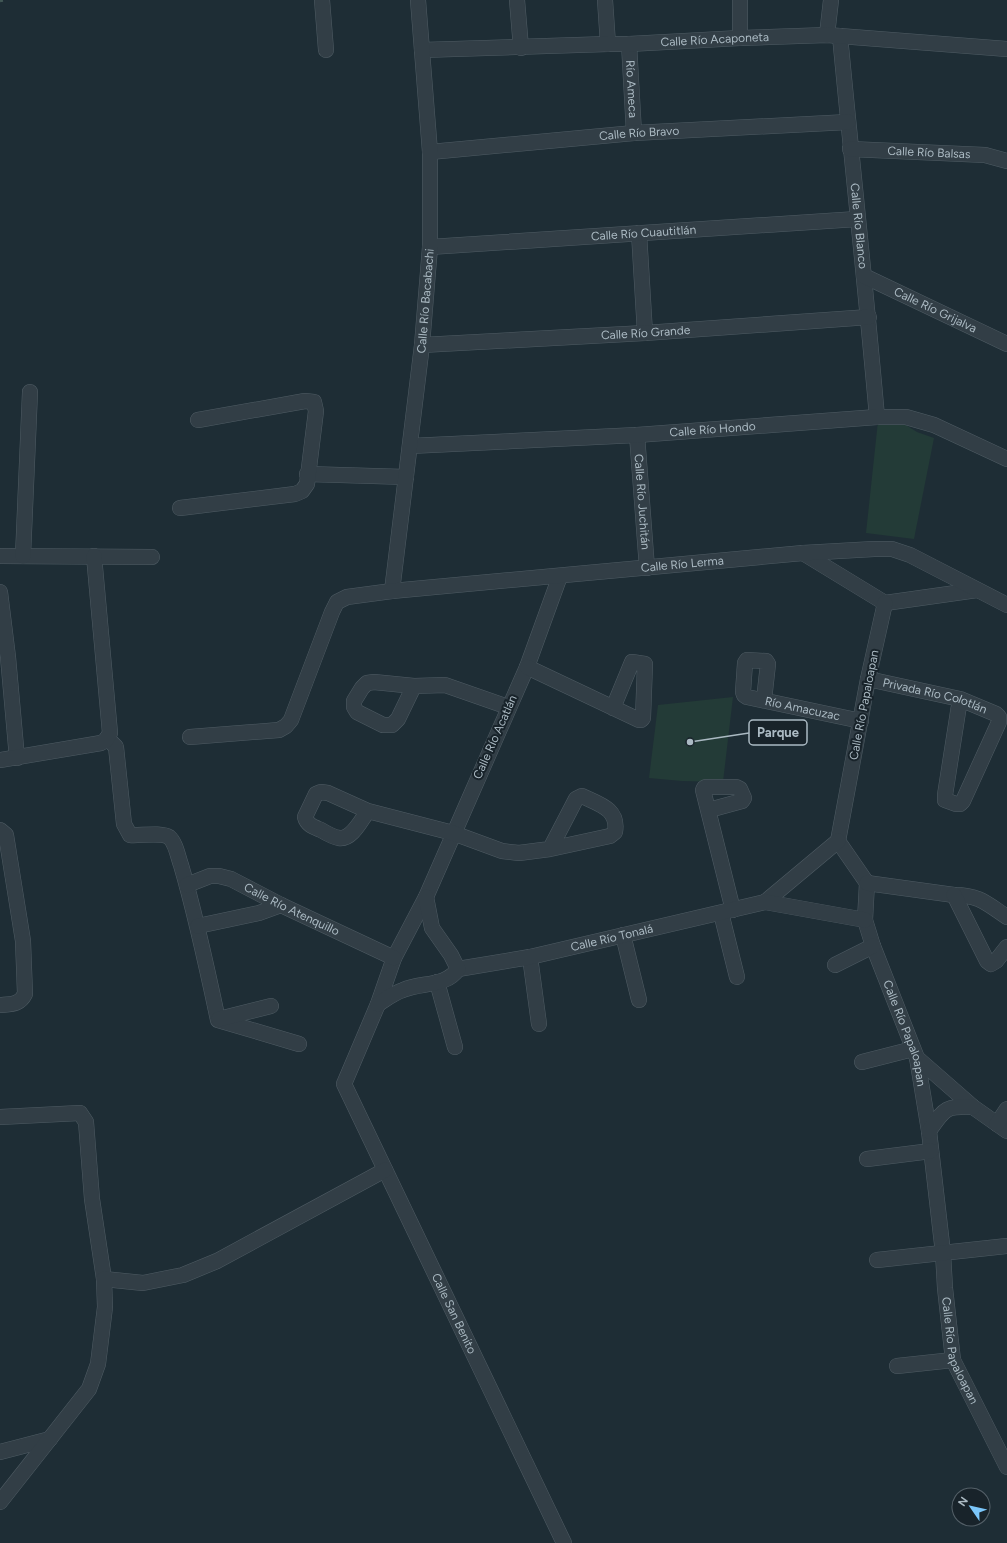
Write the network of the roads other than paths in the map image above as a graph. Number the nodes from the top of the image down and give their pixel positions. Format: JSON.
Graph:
{"nodes":[{"id":1,"x":322,"y":0,"type":"edge"},
{"id":2,"x":517,"y":0,"type":"edge"},
{"id":3,"x":605,"y":0,"type":"edge"},
{"id":4,"x":740,"y":0,"type":"edge"},
{"id":5,"x":831,"y":0,"type":"edge"},
{"id":6,"x":418,"y":3,"type":"edge"},
{"id":7,"x":834,"y":36,"type":"junction"},
{"id":8,"x":740,"y":38,"type":"junction"},
{"id":9,"x":608,"y":44,"type":"junction"},
{"id":10,"x":629,"y":44,"type":"junction"},
{"id":11,"x":520,"y":48,"type":"junction"},
{"id":12,"x":1007,"y":49,"type":"edge"},
{"id":13,"x":326,"y":50,"type":"dead end"},
{"id":14,"x":422,"y":50,"type":"junction"},
{"id":15,"x":848,"y":122,"type":"junction"},
{"id":16,"x":634,"y":133,"type":"junction"},
{"id":17,"x":850,"y":149,"type":"junction"},
{"id":18,"x":430,"y":152,"type":"junction"},
{"id":19,"x":1007,"y":161,"type":"edge"},
{"id":20,"x":857,"y":219,"type":"junction"},
{"id":21,"x":639,"y":234,"type":"junction"},
{"id":22,"x":430,"y":247,"type":"junction"},
{"id":23,"x":864,"y":276,"type":"junction"},
{"id":24,"x":869,"y":317,"type":"junction"},
{"id":25,"x":646,"y":333,"type":"junction"},
{"id":26,"x":1007,"y":344,"type":"edge"},
{"id":27,"x":422,"y":345,"type":"junction"},
{"id":28,"x":30,"y":392,"type":"dead end"},
{"id":29,"x":877,"y":417,"type":"junction"},
{"id":30,"x":198,"y":420,"type":"dead end"},
{"id":31,"x":637,"y":435,"type":"junction"},
{"id":32,"x":410,"y":446,"type":"junction"},
{"id":33,"x":1007,"y":459,"type":"edge"},
{"id":34,"x":307,"y":474,"type":"junction"},
{"id":35,"x":406,"y":477,"type":"junction"},
{"id":36,"x":180,"y":508,"type":"dead end"},
{"id":37,"x":803,"y":553,"type":"junction"},
{"id":38,"x":0,"y":556,"type":"edge"},
{"id":39,"x":23,"y":556,"type":"junction"},
{"id":40,"x":94,"y":556,"type":"junction"},
{"id":41,"x":152,"y":557,"type":"dead end"},
{"id":42,"x":647,"y":568,"type":"junction"},
{"id":43,"x":560,"y":576,"type":"junction"},
{"id":44,"x":977,"y":590,"type":"junction"},
{"id":45,"x":392,"y":591,"type":"junction"},
{"id":46,"x":0,"y":592,"type":"edge"},
{"id":47,"x":885,"y":603,"type":"junction"},
{"id":48,"x":1007,"y":605,"type":"edge"},
{"id":49,"x":527,"y":667,"type":"junction"},
{"id":50,"x":868,"y":679,"type":"junction"},
{"id":51,"x":414,"y":686,"type":"dead end"},
{"id":52,"x":960,"y":699,"type":"junction"},
{"id":53,"x":764,"y":700,"type":"junction"},
{"id":54,"x":508,"y":707,"type":"junction"},
{"id":55,"x":613,"y":708,"type":"dead end"},
{"id":56,"x":861,"y":721,"type":"junction"},
{"id":57,"x":190,"y":737,"type":"dead end"},
{"id":58,"x":107,"y":738,"type":"junction"},
{"id":59,"x":17,"y":758,"type":"junction"},
{"id":60,"x":0,"y":760,"type":"edge"},
{"id":61,"x":709,"y":810,"type":"dead end"},
{"id":62,"x":368,"y":811,"type":"dead end"},
{"id":63,"x":0,"y":830,"type":"edge"},
{"id":64,"x":453,"y":833,"type":"junction"},
{"id":65,"x":838,"y":841,"type":"junction"},
{"id":66,"x":550,"y":849,"type":"dead end"},
{"id":67,"x":867,"y":883,"type":"junction"},
{"id":68,"x":187,"y":885,"type":"junction"},
{"id":69,"x":954,"y":895,"type":"junction"},
{"id":70,"x":426,"y":897,"type":"junction"},
{"id":71,"x":765,"y":902,"type":"junction"},
{"id":72,"x":281,"y":905,"type":"junction"},
{"id":73,"x":727,"y":911,"type":"junction"},
{"id":74,"x":1007,"y":917,"type":"edge"},
{"id":75,"x":865,"y":920,"type":"junction"},
{"id":76,"x":198,"y":926,"type":"junction"},
{"id":77,"x":409,"y":928,"type":"junction"},
{"id":78,"x":432,"y":928,"type":"junction"},
{"id":79,"x":623,"y":935,"type":"junction"},
{"id":80,"x":873,"y":946,"type":"junction"},
{"id":81,"x":1007,"y":947,"type":"edge"},
{"id":82,"x":530,"y":957,"type":"junction"},
{"id":83,"x":394,"y":958,"type":"junction"},
{"id":84,"x":835,"y":965,"type":"dead end"},
{"id":85,"x":458,"y":968,"type":"junction"},
{"id":86,"x":389,"y":975,"type":"junction"},
{"id":87,"x":737,"y":977,"type":"dead end"},
{"id":88,"x":437,"y":982,"type":"junction"},
{"id":89,"x":404,"y":989,"type":"junction"},
{"id":90,"x":640,"y":1000,"type":"dead end"},
{"id":91,"x":378,"y":1004,"type":"junction"},
{"id":92,"x":2,"y":1005,"type":"dead end"},
{"id":93,"x":271,"y":1006,"type":"dead end"},
{"id":94,"x":218,"y":1020,"type":"junction"},
{"id":95,"x":539,"y":1024,"type":"dead end"},
{"id":96,"x":299,"y":1044,"type":"dead end"},
{"id":97,"x":455,"y":1047,"type":"dead end"},
{"id":98,"x":915,"y":1054,"type":"junction"},
{"id":99,"x":862,"y":1062,"type":"dead end"},
{"id":100,"x":344,"y":1084,"type":"joint"},
{"id":101,"x":973,"y":1107,"type":"junction"},
{"id":102,"x":1007,"y":1109,"type":"edge"},
{"id":103,"x":0,"y":1117,"type":"edge"},
{"id":104,"x":1002,"y":1128,"type":"edge"},
{"id":105,"x":929,"y":1131,"type":"junction"},
{"id":106,"x":931,"y":1151,"type":"junction"},
{"id":107,"x":867,"y":1159,"type":"dead end"},
{"id":108,"x":385,"y":1170,"type":"junction"},
{"id":109,"x":1007,"y":1246,"type":"edge"},
{"id":110,"x":943,"y":1253,"type":"junction"},
{"id":111,"x":877,"y":1260,"type":"dead end"},
{"id":112,"x":104,"y":1279,"type":"junction"},
{"id":113,"x":953,"y":1360,"type":"junction"},
{"id":114,"x":897,"y":1366,"type":"dead end"},
{"id":115,"x":50,"y":1439,"type":"junction"},
{"id":116,"x":0,"y":1452,"type":"edge"},
{"id":117,"x":1006,"y":1466,"type":"edge"},
{"id":118,"x":0,"y":1502,"type":"edge"},
{"id":119,"x":564,"y":1543,"type":"edge"}],
"edges":[{"from":1,"to":13,"type":"street"},
{"from":2,"to":11,"type":"street"},
{"from":3,"to":9,"type":"street"},
{"from":4,"to":8,"type":"street"},
{"from":5,"to":7,"type":"street","name":"Calle Río Blanco"},
{"from":6,"to":14,"type":"street","name":"Calle Río Bacabachi"},
{"from":7,"to":8,"type":"street","name":"Calle Río Acaponeta"},
{"from":7,"to":12,"type":"street","name":"Calle Río Acaponeta"},
{"from":7,"to":15,"type":"street","name":"Calle Río Blanco"},
{"from":8,"to":10,"type":"street","name":"Calle Río Acaponeta"},
{"from":9,"to":10,"type":"street","name":"Calle Río Acaponeta"},
{"from":9,"to":11,"type":"street","name":"Calle Río Acaponeta"},
{"from":10,"to":16,"type":"street","name":"Río Ameca"},
{"from":11,"to":14,"type":"street","name":"Calle Río Acaponeta"},
{"from":14,"to":18,"type":"street","name":"Calle Río Bacabachi"},
{"from":15,"to":16,"type":"street","name":"Calle Río Bravo"},
{"from":15,"to":17,"type":"street","name":"Calle Río Blanco"},
{"from":16,"to":18,"type":"street","name":"Calle Río Bravo"},
{"from":17,"to":19,"type":"street","name":"Calle Río Balsas"},
{"from":17,"to":20,"type":"street","name":"Calle Río Blanco"},
{"from":18,"to":22,"type":"street","name":"Calle Río Bacabachi"},
{"from":20,"to":21,"type":"street","name":"Calle Río Cuautitlán"},
{"from":20,"to":23,"type":"street","name":"Calle Río Blanco"},
{"from":21,"to":22,"type":"street","name":"Calle Río Cuautitlán"},
{"from":21,"to":25,"type":"street"},
{"from":22,"to":27,"type":"street","name":"Calle Río Bacabachi"},
{"from":23,"to":24,"type":"street","name":"Calle Río Blanco"},
{"from":23,"to":26,"type":"street","name":"Calle Río Grijalva"},
{"from":24,"to":25,"type":"street","name":"Calle Río Grande"},
{"from":24,"to":29,"type":"street","name":"Calle Río Blanco"},
{"from":25,"to":27,"type":"street","name":"Calle Río Grande"},
{"from":27,"to":32,"type":"street","name":"Calle Río Bacabachi"},
{"from":28,"to":39,"type":"street"},
{"from":29,"to":31,"type":"street","name":"Calle Río Hondo"},
{"from":29,"to":33,"type":"street","name":"Calle Río Hondo"},
{"from":30,"to":34,"type":"street"},
{"from":31,"to":32,"type":"street","name":"Calle Río Hondo"},
{"from":31,"to":42,"type":"street","name":"Calle Río Juchitán"},
{"from":32,"to":35,"type":"street","name":"Calle Río Bacabachi"},
{"from":34,"to":35,"type":"street"},
{"from":34,"to":36,"type":"street"},
{"from":35,"to":45,"type":"street","name":"Calle Río Bacabachi"},
{"from":37,"to":42,"type":"street","name":"Calle Río Lerma"},
{"from":37,"to":44,"type":"street","name":"Calle Río Lerma"},
{"from":37,"to":47,"type":"street"},
{"from":38,"to":39,"type":"street"},
{"from":39,"to":40,"type":"street"},
{"from":40,"to":41,"type":"street"},
{"from":40,"to":58,"type":"street"},
{"from":42,"to":43,"type":"street","name":"Calle Río Lerma"},
{"from":43,"to":45,"type":"street","name":"Calle Río Lerma"},
{"from":43,"to":49,"type":"street","name":"Calle Río Acatlán"},
{"from":44,"to":47,"type":"street"},
{"from":44,"to":48,"type":"street","name":"Calle Río Lerma"},
{"from":45,"to":57,"type":"street","name":"Calle Río Lerma"},
{"from":46,"to":59,"type":"street"},
{"from":47,"to":50,"type":"street","name":"Calle Río Papaloapan"},
{"from":49,"to":54,"type":"street","name":"Calle Río Acatlán"},
{"from":49,"to":55,"type":"street"},
{"from":50,"to":52,"type":"street","name":"Privada Río Colotlán"},
{"from":50,"to":56,"type":"street","name":"Calle Río Papaloapan"},
{"from":51,"to":54,"type":"street"},
{"from":52,"to":52,"type":"street","name":"Privada Río Colotlán"},
{"from":53,"to":53,"type":"street","name":"Río Amacuzac"},
{"from":53,"to":56,"type":"street","name":"Río Amacuzac"},
{"from":54,"to":64,"type":"street","name":"Calle Río Acatlán"},
{"from":56,"to":65,"type":"street","name":"Calle Río Papaloapan"},
{"from":58,"to":59,"type":"street"},
{"from":58,"to":68,"type":"street"},
{"from":59,"to":60,"type":"street"},
{"from":61,"to":73,"type":"street"},
{"from":62,"to":64,"type":"street"},
{"from":63,"to":92,"type":"street"},
{"from":64,"to":66,"type":"street"},
{"from":64,"to":70,"type":"street","name":"Calle Río Acatlán"},
{"from":65,"to":67,"type":"street"},
{"from":65,"to":71,"type":"street","name":"Calle Río Tonalá"},
{"from":67,"to":69,"type":"street"},
{"from":67,"to":75,"type":"street","name":"Calle Río Papaloapan"},
{"from":68,"to":72,"type":"street","name":"Calle Río Atenquillo"},
{"from":68,"to":76,"type":"street"},
{"from":69,"to":74,"type":"street"},
{"from":69,"to":81,"type":"street"},
{"from":70,"to":77,"type":"street","name":"Calle Río Acatlán"},
{"from":70,"to":78,"type":"street"},
{"from":71,"to":73,"type":"street","name":"Calle Río Tonalá"},
{"from":71,"to":75,"type":"street","name":"Calle Río Tonalá"},
{"from":72,"to":76,"type":"street"},
{"from":72,"to":83,"type":"street","name":"Calle Río Atenquillo"},
{"from":73,"to":79,"type":"street","name":"Calle Río Tonalá"},
{"from":73,"to":87,"type":"street"},
{"from":75,"to":80,"type":"street","name":"Calle Río Papaloapan"},
{"from":76,"to":94,"type":"street"},
{"from":77,"to":78,"type":"street"},
{"from":77,"to":83,"type":"street","name":"Calle Río Acatlán"},
{"from":78,"to":85,"type":"street"},
{"from":79,"to":82,"type":"street","name":"Calle Río Tonalá"},
{"from":79,"to":90,"type":"street"},
{"from":80,"to":84,"type":"street"},
{"from":80,"to":98,"type":"street","name":"Calle Río Papaloapan"},
{"from":82,"to":85,"type":"street","name":"Calle Río Tonalá"},
{"from":82,"to":95,"type":"street"},
{"from":83,"to":86,"type":"street","name":"Calle Río Acatlán"},
{"from":85,"to":88,"type":"street"},
{"from":86,"to":89,"type":"street"},
{"from":86,"to":91,"type":"street","name":"Calle Río Acatlán"},
{"from":88,"to":89,"type":"street"},
{"from":88,"to":97,"type":"street"},
{"from":89,"to":91,"type":"street"},
{"from":91,"to":100,"type":"street","name":"Calle Río Acatlán"},
{"from":93,"to":94,"type":"street"},
{"from":94,"to":96,"type":"street"},
{"from":98,"to":99,"type":"street"},
{"from":98,"to":101,"type":"street"},
{"from":98,"to":105,"type":"street","name":"Calle Río Papaloapan"},
{"from":100,"to":108,"type":"street","name":"Calle San Benito"},
{"from":101,"to":104,"type":"street"},
{"from":101,"to":105,"type":"street"},
{"from":102,"to":104,"type":"street"},
{"from":103,"to":112,"type":"street"},
{"from":105,"to":106,"type":"street","name":"Calle Río Papaloapan"},
{"from":106,"to":107,"type":"street"},
{"from":106,"to":110,"type":"street","name":"Calle Río Papaloapan"},
{"from":108,"to":112,"type":"street"},
{"from":108,"to":119,"type":"street","name":"Calle San Benito"},
{"from":109,"to":110,"type":"street"},
{"from":110,"to":111,"type":"street"},
{"from":110,"to":113,"type":"street","name":"Calle Río Papaloapan"},
{"from":112,"to":115,"type":"street"},
{"from":113,"to":114,"type":"street"},
{"from":113,"to":117,"type":"street","name":"Calle Río Papaloapan"},
{"from":115,"to":116,"type":"street"},
{"from":115,"to":118,"type":"street"}]}
